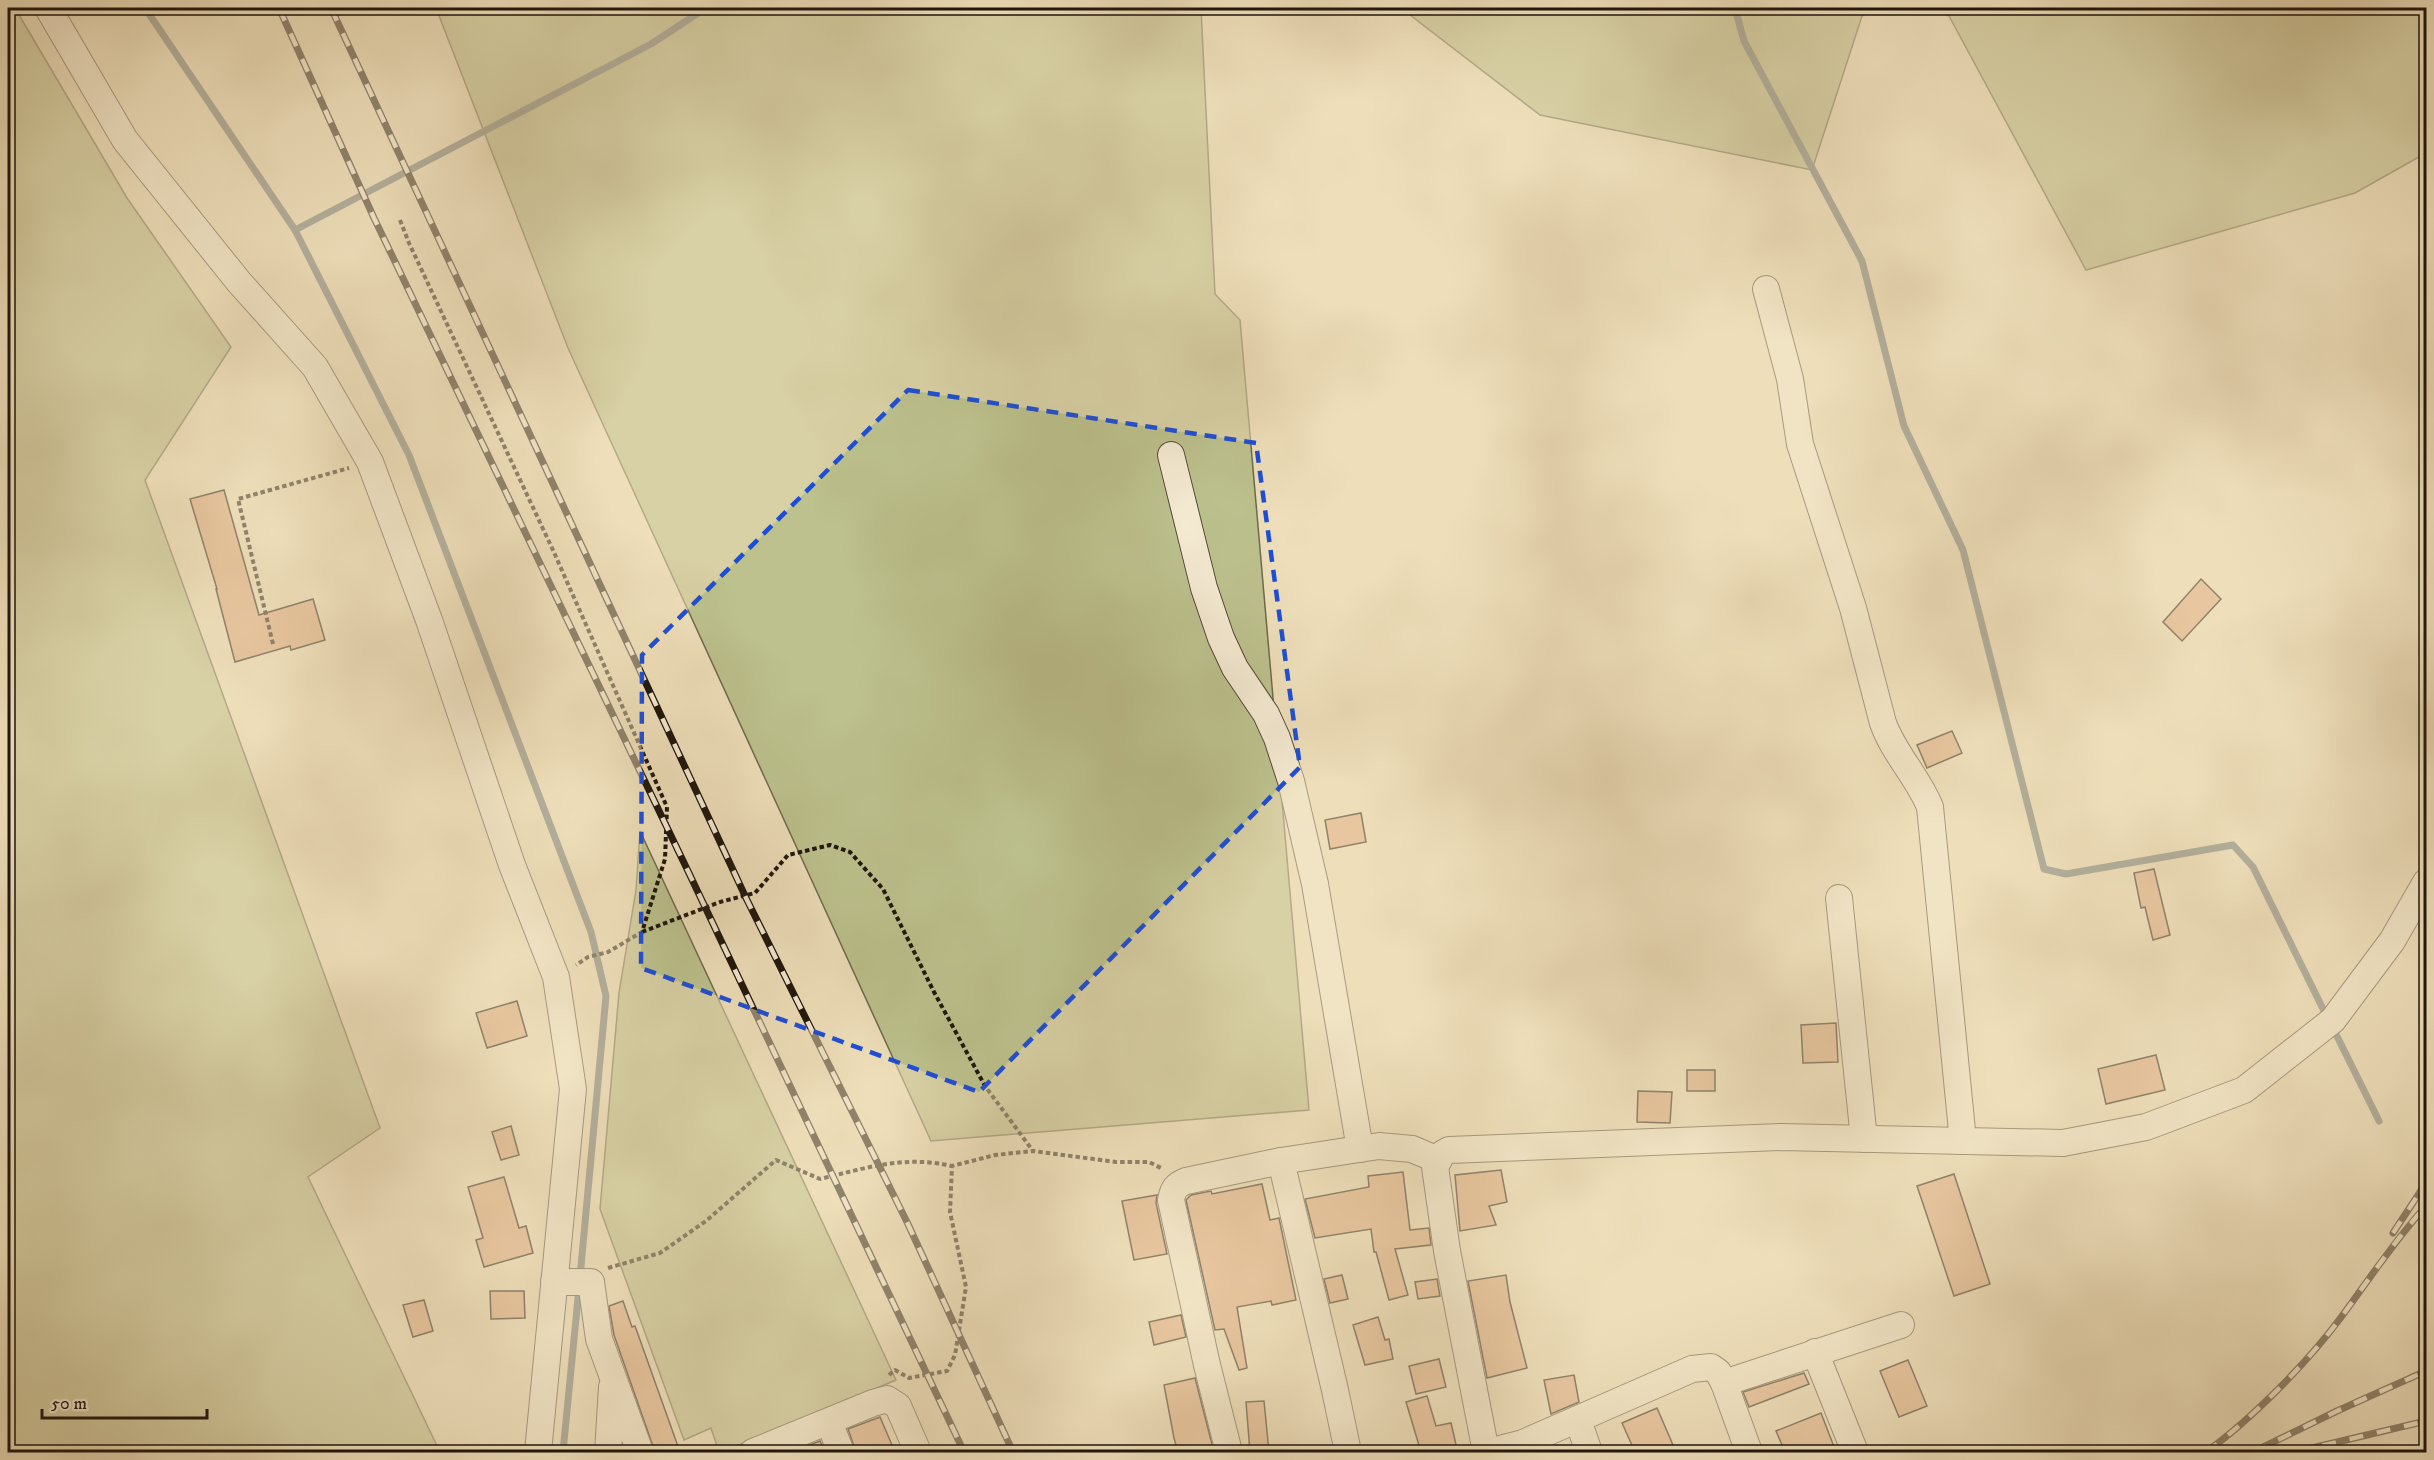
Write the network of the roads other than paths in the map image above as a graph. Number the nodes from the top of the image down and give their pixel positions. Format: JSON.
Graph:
{"nodes":[{"id":1,"x":48,"y":8,"type":"edge"},
{"id":2,"x":1766,"y":289,"type":"dead end"},
{"id":3,"x":1172,"y":455,"type":"dead end"},
{"id":4,"x":2427,"y":882,"type":"edge"},
{"id":5,"x":1839,"y":898,"type":"dead end"},
{"id":6,"x":1864,"y":1139,"type":"junction"},
{"id":7,"x":1963,"y":1141,"type":"junction"},
{"id":8,"x":1360,"y":1149,"type":"junction"},
{"id":9,"x":1438,"y":1160,"type":"junction"},
{"id":10,"x":1281,"y":1161,"type":"junction"},
{"id":11,"x":554,"y":1282,"type":"junction"},
{"id":12,"x":1901,"y":1325,"type":"dead end"},
{"id":13,"x":1815,"y":1352,"type":"junction"},
{"id":14,"x":612,"y":1377,"type":"junction"},
{"id":15,"x":1724,"y":1383,"type":"junction"},
{"id":16,"x":1578,"y":1420,"type":"junction"},
{"id":17,"x":829,"y":1422,"type":"junction"},
{"id":18,"x":785,"y":1447,"type":"edge"},
{"id":19,"x":538,"y":1452,"type":"edge"},
{"id":20,"x":608,"y":1452,"type":"edge"},
{"id":21,"x":640,"y":1452,"type":"edge"},
{"id":22,"x":753,"y":1452,"type":"edge"},
{"id":23,"x":841,"y":1452,"type":"edge"},
{"id":24,"x":918,"y":1452,"type":"edge"},
{"id":25,"x":1229,"y":1452,"type":"edge"},
{"id":26,"x":1348,"y":1452,"type":"edge"},
{"id":27,"x":1487,"y":1452,"type":"edge"},
{"id":28,"x":1589,"y":1452,"type":"edge"},
{"id":29,"x":1749,"y":1452,"type":"edge"},
{"id":30,"x":1855,"y":1452,"type":"edge"}],
"edges":[{"from":1,"to":11,"type":"street"},
{"from":2,"to":7,"type":"street"},
{"from":3,"to":8,"type":"street"},
{"from":4,"to":7,"type":"street"},
{"from":5,"to":6,"type":"street"},
{"from":6,"to":7,"type":"street"},
{"from":6,"to":9,"type":"street"},
{"from":8,"to":9,"type":"street"},
{"from":8,"to":10,"type":"street"},
{"from":9,"to":27,"type":"street"},
{"from":10,"to":25,"type":"street"},
{"from":10,"to":26,"type":"street"},
{"from":11,"to":14,"type":"street"},
{"from":11,"to":19,"type":"street"},
{"from":12,"to":13,"type":"street"},
{"from":13,"to":15,"type":"street"},
{"from":13,"to":30,"type":"street"},
{"from":14,"to":20,"type":"street"},
{"from":14,"to":21,"type":"street"},
{"from":15,"to":16,"type":"street"},
{"from":15,"to":29,"type":"street"},
{"from":16,"to":27,"type":"street"},
{"from":16,"to":28,"type":"street"},
{"from":17,"to":18,"type":"street"},
{"from":17,"to":23,"type":"street"},
{"from":17,"to":24,"type":"street"},
{"from":18,"to":22,"type":"street"}]}
